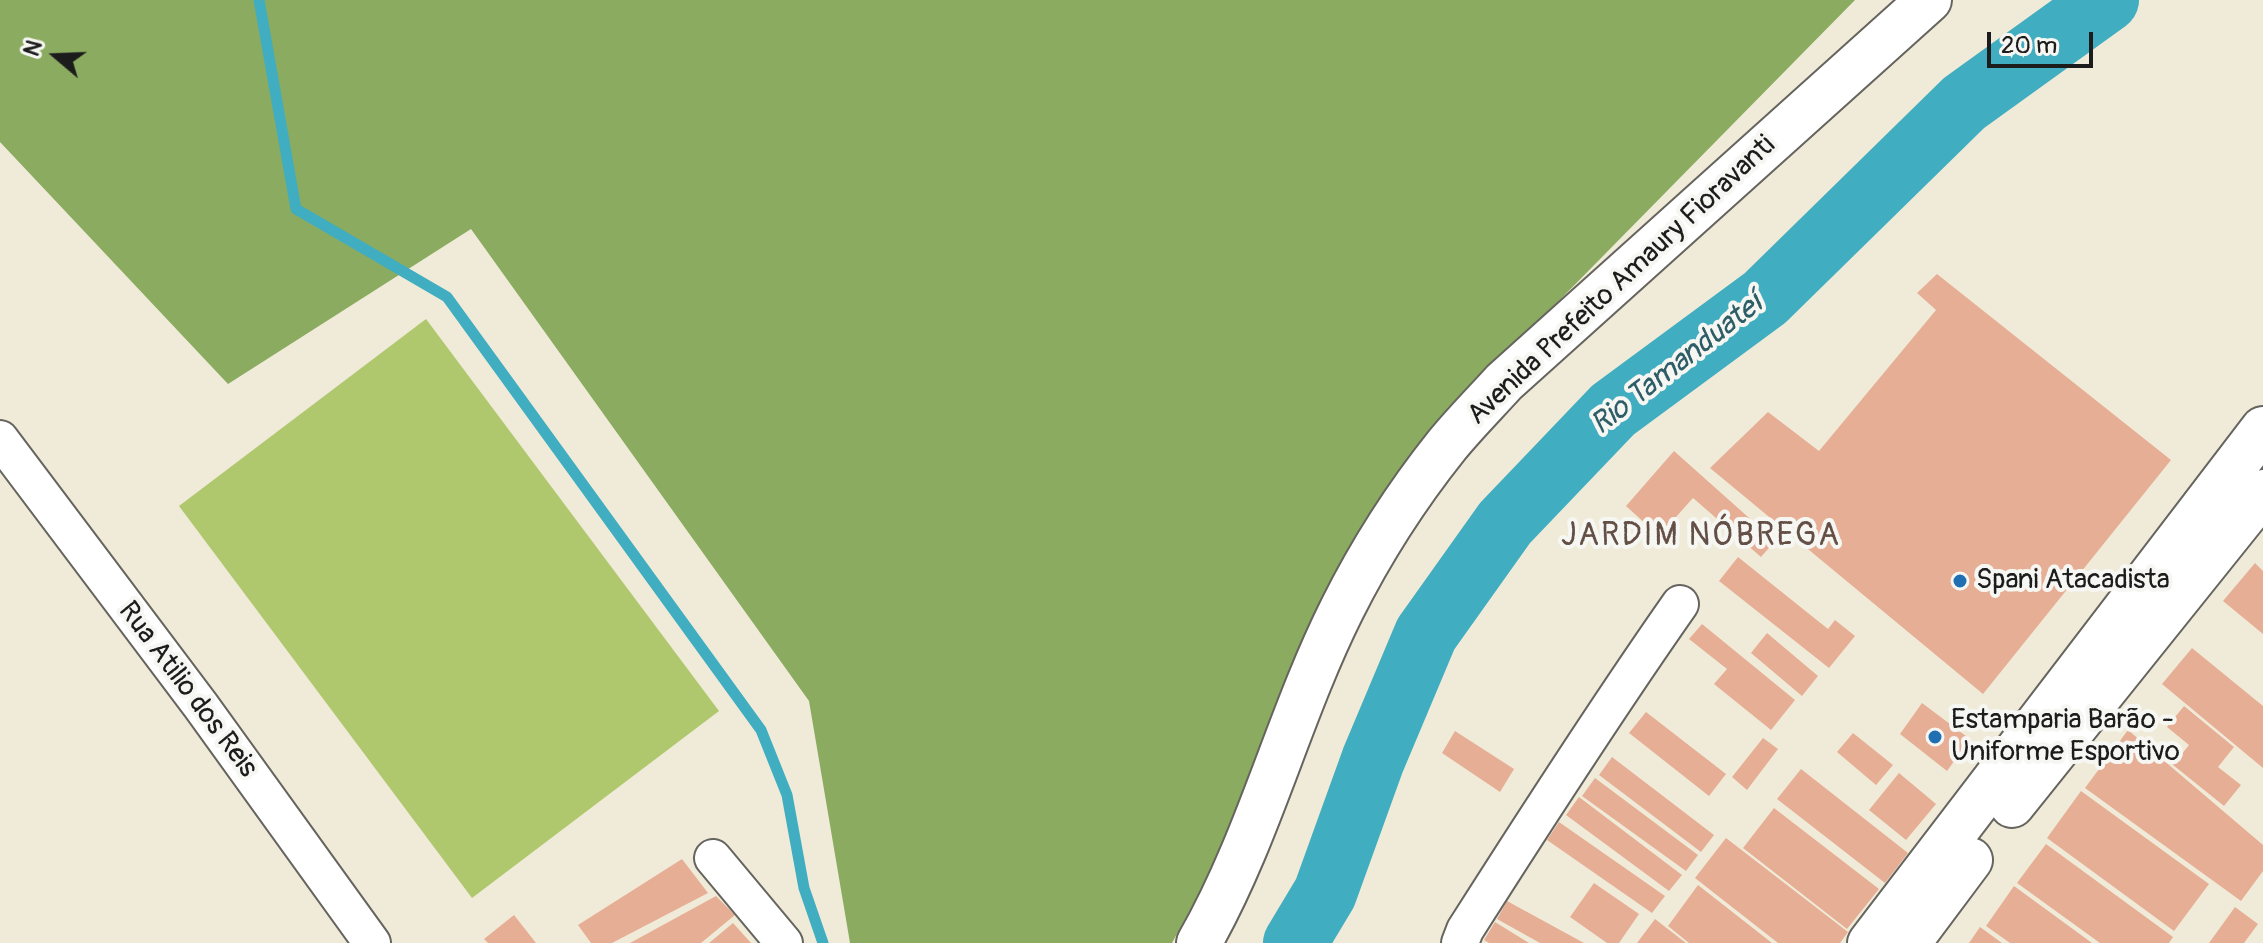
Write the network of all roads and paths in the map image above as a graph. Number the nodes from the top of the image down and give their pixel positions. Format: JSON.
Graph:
{"nodes":[{"id":1,"x":1929,"y":0,"type":"edge"},
{"id":2,"x":2263,"y":429,"type":"edge"},
{"id":3,"x":0,"y":439,"type":"edge"},
{"id":4,"x":2263,"y":492,"type":"edge"},
{"id":5,"x":1680,"y":604,"type":"dead end"},
{"id":6,"x":713,"y":858,"type":"dead end"},
{"id":7,"x":372,"y":943,"type":"edge"},
{"id":8,"x":784,"y":943,"type":"edge"},
{"id":9,"x":1199,"y":943,"type":"edge"},
{"id":10,"x":1460,"y":943,"type":"edge"},
{"id":11,"x":1870,"y":943,"type":"edge"},
{"id":12,"x":1908,"y":943,"type":"edge"}],
"edges":[{"from":1,"to":9,"type":"main road","name":"Avenida Prefeito Amaury Fioravanti"},
{"from":2,"to":11,"type":"main road"},
{"from":3,"to":7,"type":"street","name":"Rua Atilio dos Reis"},
{"from":4,"to":12,"type":"main road"},
{"from":5,"to":10,"type":"street"},
{"from":6,"to":8,"type":"street"}]}
